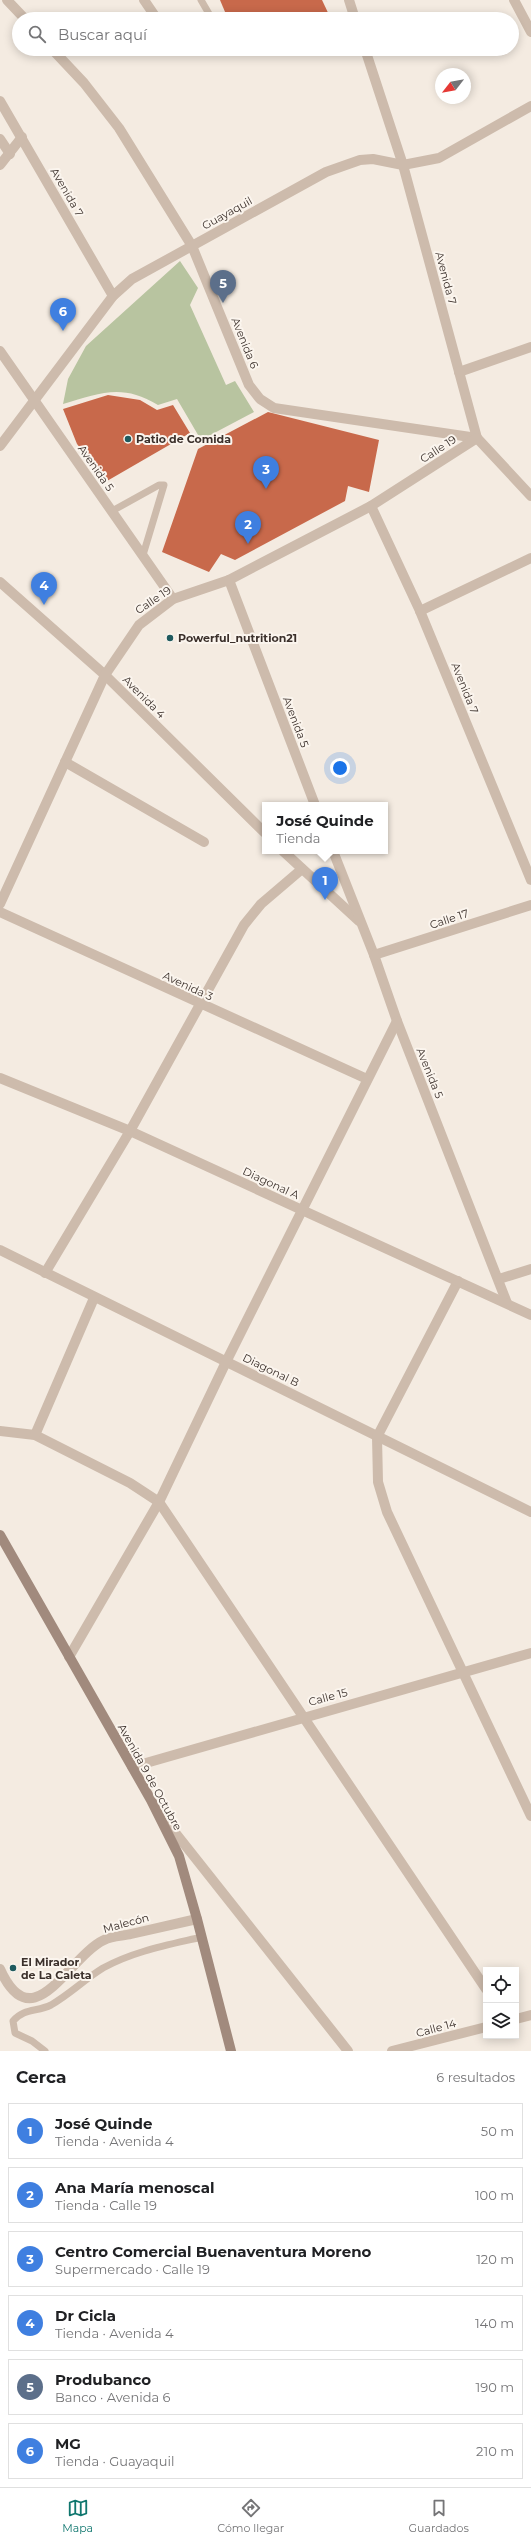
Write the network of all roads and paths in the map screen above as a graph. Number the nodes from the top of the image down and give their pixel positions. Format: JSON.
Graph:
{"nodes":[{"id":1,"x":7,"y":0,"type":"edge"},
{"id":2,"x":144,"y":0,"type":"edge"},
{"id":3,"x":201,"y":0,"type":"edge"},
{"id":4,"x":349,"y":0,"type":"edge"},
{"id":5,"x":514,"y":0,"type":"edge"},
{"id":6,"x":18,"y":12,"type":"edge"},
{"id":7,"x":152,"y":12,"type":"edge"},
{"id":8,"x":208,"y":12,"type":"edge"},
{"id":9,"x":353,"y":12,"type":"edge"},
{"id":10,"x":531,"y":32,"type":"edge"},
{"id":11,"x":59,"y":56,"type":"edge"},
{"id":12,"x":367,"y":56,"type":"edge"},
{"id":13,"x":0,"y":101,"type":"edge"},
{"id":14,"x":531,"y":106,"type":"edge"},
{"id":15,"x":22,"y":137,"type":"junction"},
{"id":16,"x":0,"y":139,"type":"edge"},
{"id":17,"x":10,"y":154,"type":"junction"},
{"id":18,"x":0,"y":165,"type":"edge"},
{"id":19,"x":403,"y":165,"type":"junction"},
{"id":20,"x":192,"y":246,"type":"junction"},
{"id":21,"x":113,"y":296,"type":"junction"},
{"id":22,"x":531,"y":347,"type":"edge"},
{"id":23,"x":0,"y":352,"type":"edge"},
{"id":24,"x":459,"y":372,"type":"junction"},
{"id":25,"x":34,"y":401,"type":"junction"},
{"id":26,"x":477,"y":438,"type":"junction"},
{"id":27,"x":0,"y":446,"type":"edge"},
{"id":28,"x":531,"y":496,"type":"edge"},
{"id":29,"x":371,"y":506,"type":"junction"},
{"id":30,"x":112,"y":511,"type":"junction"},
{"id":31,"x":143,"y":555,"type":"junction"},
{"id":32,"x":531,"y":558,"type":"edge"},
{"id":33,"x":229,"y":580,"type":"junction"},
{"id":34,"x":0,"y":582,"type":"edge"},
{"id":35,"x":173,"y":599,"type":"junction"},
{"id":36,"x":420,"y":611,"type":"junction"},
{"id":37,"x":105,"y":675,"type":"junction"},
{"id":38,"x":65,"y":762,"type":"junction"},
{"id":39,"x":314,"y":802,"type":"edge"},
{"id":40,"x":262,"y":830,"type":"edge"},
{"id":41,"x":204,"y":842,"type":"dead end"},
{"id":42,"x":286,"y":854,"type":"edge"},
{"id":43,"x":334,"y":854,"type":"edge"},
{"id":44,"x":302,"y":870,"type":"junction"},
{"id":45,"x":531,"y":880,"type":"edge"},
{"id":46,"x":0,"y":904,"type":"edge"},
{"id":47,"x":531,"y":905,"type":"edge"},
{"id":48,"x":0,"y":912,"type":"edge"},
{"id":49,"x":360,"y":922,"type":"junction"},
{"id":50,"x":374,"y":955,"type":"junction"},
{"id":51,"x":201,"y":1005,"type":"junction"},
{"id":52,"x":397,"y":1021,"type":"junction"},
{"id":53,"x":0,"y":1078,"type":"edge"},
{"id":54,"x":367,"y":1079,"type":"junction"},
{"id":55,"x":130,"y":1131,"type":"junction"},
{"id":56,"x":302,"y":1211,"type":"junction"},
{"id":57,"x":0,"y":1250,"type":"edge"},
{"id":58,"x":531,"y":1268,"type":"edge"},
{"id":59,"x":45,"y":1273,"type":"junction"},
{"id":60,"x":499,"y":1279,"type":"junction"},
{"id":61,"x":458,"y":1281,"type":"junction"},
{"id":62,"x":94,"y":1298,"type":"junction"},
{"id":63,"x":507,"y":1303,"type":"junction"},
{"id":64,"x":531,"y":1315,"type":"edge"},
{"id":65,"x":226,"y":1362,"type":"junction"},
{"id":66,"x":0,"y":1431,"type":"edge"},
{"id":67,"x":35,"y":1435,"type":"junction"},
{"id":68,"x":377,"y":1437,"type":"junction"},
{"id":69,"x":159,"y":1502,"type":"junction"},
{"id":70,"x":531,"y":1512,"type":"edge"},
{"id":71,"x":0,"y":1534,"type":"edge"},
{"id":72,"x":531,"y":1653,"type":"edge"},
{"id":73,"x":69,"y":1657,"type":"junction"},
{"id":74,"x":462,"y":1673,"type":"junction"},
{"id":75,"x":302,"y":1716,"type":"junction"},
{"id":76,"x":132,"y":1767,"type":"junction"},
{"id":77,"x":154,"y":1806,"type":"junction"},
{"id":78,"x":531,"y":1816,"type":"edge"},
{"id":79,"x":197,"y":1919,"type":"junction"},
{"id":80,"x":202,"y":1937,"type":"junction"},
{"id":81,"x":0,"y":1969,"type":"edge"},
{"id":82,"x":483,"y":1985,"type":"edge"},
{"id":83,"x":531,"y":2015,"type":"edge"},
{"id":84,"x":519,"y":2018,"type":"edge"},
{"id":85,"x":483,"y":2028,"type":"edge"},
{"id":86,"x":403,"y":2050,"type":"edge"},
{"id":87,"x":45,"y":2051,"type":"edge"},
{"id":88,"x":231,"y":2051,"type":"edge"},
{"id":89,"x":348,"y":2051,"type":"edge"},
{"id":90,"x":392,"y":2051,"type":"edge"}],
"edges":[{"from":1,"to":6,"type":"street"},
{"from":2,"to":7,"type":"street"},
{"from":3,"to":8,"type":"lane"},
{"from":4,"to":9,"type":"street"},
{"from":5,"to":10,"type":"street"},
{"from":11,"to":20,"type":"street","name":"Avenida 6"},
{"from":12,"to":19,"type":"street","name":"Avenida 7"},
{"from":13,"to":15,"type":"street","name":"Avenida 7"},
{"from":14,"to":19,"type":"street","name":"Guayaquil"},
{"from":15,"to":17,"type":"street"},
{"from":15,"to":21,"type":"street","name":"Avenida 7"},
{"from":16,"to":17,"type":"street"},
{"from":17,"to":18,"type":"street"},
{"from":19,"to":20,"type":"street","name":"Guayaquil"},
{"from":19,"to":24,"type":"street","name":"Avenida 7"},
{"from":20,"to":21,"type":"street","name":"Guayaquil"},
{"from":20,"to":26,"type":"street","name":"Avenida 6"},
{"from":21,"to":25,"type":"street","name":"Guayaquil"},
{"from":22,"to":24,"type":"street"},
{"from":23,"to":25,"type":"street","name":"Avenida 5"},
{"from":24,"to":26,"type":"street","name":"Avenida 7"},
{"from":25,"to":27,"type":"street","name":"Guayaquil"},
{"from":25,"to":30,"type":"street","name":"Avenida 5"},
{"from":26,"to":28,"type":"street","name":"Avenida 7"},
{"from":26,"to":29,"type":"street","name":"Calle 19"},
{"from":29,"to":33,"type":"street","name":"Calle 19"},
{"from":29,"to":36,"type":"street","name":"Avenida 7"},
{"from":30,"to":31,"type":"street","name":"Avenida 5"},
{"from":30,"to":31,"type":"lane"},
{"from":31,"to":35,"type":"street","name":"Avenida 5"},
{"from":32,"to":36,"type":"street"},
{"from":33,"to":35,"type":"street","name":"Calle 19"},
{"from":33,"to":39,"type":"street","name":"Avenida 5"},
{"from":34,"to":37,"type":"street","name":"Avenida 4"},
{"from":35,"to":37,"type":"street","name":"Calle 19"},
{"from":36,"to":45,"type":"street","name":"Avenida 7"},
{"from":37,"to":38,"type":"street","name":"Calle 19"},
{"from":37,"to":40,"type":"street","name":"Avenida 4"},
{"from":38,"to":41,"type":"street"},
{"from":38,"to":46,"type":"street","name":"Calle 19"},
{"from":42,"to":44,"type":"street"},
{"from":43,"to":49,"type":"street","name":"Avenida 5"},
{"from":44,"to":49,"type":"street"},
{"from":44,"to":51,"type":"street"},
{"from":47,"to":50,"type":"street","name":"Calle 17"},
{"from":48,"to":51,"type":"street","name":"Avenida 3"},
{"from":49,"to":50,"type":"street","name":"Avenida 5"},
{"from":50,"to":52,"type":"street","name":"Avenida 5"},
{"from":51,"to":54,"type":"street","name":"Avenida 3"},
{"from":51,"to":55,"type":"street"},
{"from":52,"to":54,"type":"street"},
{"from":52,"to":60,"type":"street","name":"Avenida 5"},
{"from":53,"to":55,"type":"street","name":"Diagonal A"},
{"from":54,"to":56,"type":"street"},
{"from":55,"to":56,"type":"street","name":"Diagonal A"},
{"from":55,"to":59,"type":"street"},
{"from":56,"to":61,"type":"street","name":"Diagonal A"},
{"from":56,"to":65,"type":"street"},
{"from":57,"to":59,"type":"street","name":"Diagonal B"},
{"from":58,"to":60,"type":"street"},
{"from":59,"to":62,"type":"street","name":"Diagonal B"},
{"from":60,"to":63,"type":"street","name":"Avenida 5"},
{"from":61,"to":63,"type":"street","name":"Diagonal A"},
{"from":61,"to":68,"type":"street"},
{"from":62,"to":65,"type":"street","name":"Diagonal B"},
{"from":62,"to":67,"type":"street"},
{"from":63,"to":64,"type":"street","name":"Diagonal A"},
{"from":65,"to":68,"type":"street","name":"Diagonal B"},
{"from":65,"to":69,"type":"street"},
{"from":66,"to":67,"type":"street"},
{"from":67,"to":69,"type":"street"},
{"from":68,"to":70,"type":"street","name":"Diagonal B"},
{"from":68,"to":74,"type":"street"},
{"from":69,"to":73,"type":"street"},
{"from":69,"to":75,"type":"street"},
{"from":71,"to":73,"type":"main road","name":"Avenida 9 de Octubre"},
{"from":72,"to":74,"type":"street","name":"Calle 15"},
{"from":73,"to":76,"type":"main road","name":"Avenida 9 de Octubre"},
{"from":74,"to":75,"type":"street","name":"Calle 15"},
{"from":74,"to":78,"type":"street"},
{"from":75,"to":76,"type":"street","name":"Calle 15"},
{"from":75,"to":82,"type":"street"},
{"from":76,"to":77,"type":"main road","name":"Avenida 9 de Octubre"},
{"from":77,"to":79,"type":"main road","name":"Avenida 9 de Octubre"},
{"from":77,"to":89,"type":"street"},
{"from":79,"to":80,"type":"main road","name":"Avenida 9 de Octubre"},
{"from":79,"to":81,"type":"street","name":"Malecón"},
{"from":80,"to":87,"type":"lane"},
{"from":80,"to":88,"type":"main road","name":"Avenida 9 de Octubre"},
{"from":83,"to":84,"type":"street"},
{"from":85,"to":86,"type":"street","name":"Calle 14"},
{"from":86,"to":90,"type":"street","name":"Calle 14"}]}
